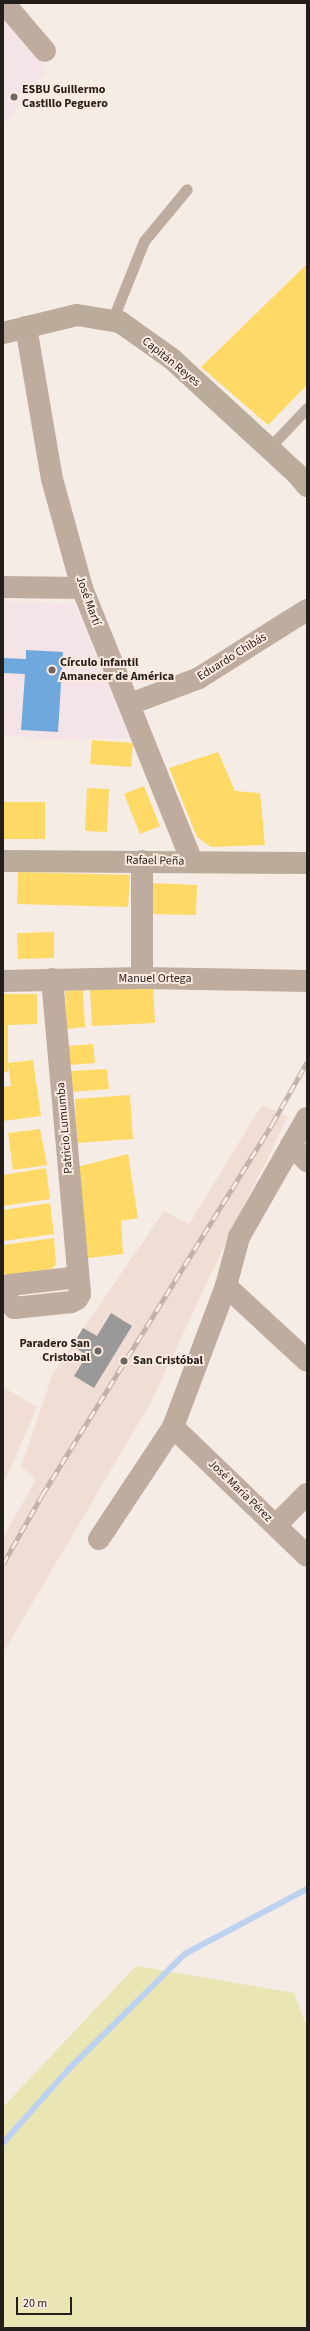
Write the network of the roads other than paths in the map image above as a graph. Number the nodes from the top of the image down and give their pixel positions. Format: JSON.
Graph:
{"nodes":[{"id":1,"x":4,"y":3,"type":"edge"},
{"id":2,"x":45,"y":51,"type":"dead end"},
{"id":3,"x":186,"y":189,"type":"dead end"},
{"id":4,"x":112,"y":321,"type":"junction"},
{"id":5,"x":26,"y":328,"type":"junction"},
{"id":6,"x":3,"y":333,"type":"edge"},
{"id":7,"x":307,"y":408,"type":"edge"},
{"id":8,"x":269,"y":448,"type":"junction"},
{"id":9,"x":307,"y":486,"type":"edge"},
{"id":10,"x":3,"y":587,"type":"edge"},
{"id":11,"x":82,"y":588,"type":"junction"},
{"id":12,"x":307,"y":610,"type":"edge"},
{"id":13,"x":130,"y":704,"type":"junction"},
{"id":14,"x":3,"y":861,"type":"edge"},
{"id":15,"x":142,"y":861,"type":"junction"},
{"id":16,"x":192,"y":862,"type":"junction"},
{"id":17,"x":307,"y":863,"type":"edge"},
{"id":18,"x":142,"y":978,"type":"junction"},
{"id":19,"x":52,"y":979,"type":"junction"},
{"id":20,"x":3,"y":981,"type":"edge"},
{"id":21,"x":307,"y":981,"type":"edge"},
{"id":22,"x":307,"y":1118,"type":"edge"},
{"id":23,"x":291,"y":1145,"type":"junction"},
{"id":24,"x":307,"y":1160,"type":"edge"},
{"id":25,"x":78,"y":1277,"type":"dead end"},
{"id":26,"x":226,"y":1286,"type":"junction"},
{"id":27,"x":307,"y":1361,"type":"edge"},
{"id":28,"x":173,"y":1427,"type":"junction"},
{"id":29,"x":307,"y":1494,"type":"edge"},
{"id":30,"x":276,"y":1525,"type":"junction"},
{"id":31,"x":99,"y":1540,"type":"dead end"},
{"id":32,"x":307,"y":1556,"type":"edge"}],
"edges":[{"from":1,"to":2,"type":"street"},
{"from":3,"to":4,"type":"lane"},
{"from":4,"to":5,"type":"street","name":"Capitán Reyes"},
{"from":4,"to":8,"type":"street","name":"Capitán Reyes"},
{"from":5,"to":6,"type":"street","name":"Capitán Reyes"},
{"from":5,"to":11,"type":"street","name":"José Martí"},
{"from":7,"to":8,"type":"lane"},
{"from":8,"to":9,"type":"street","name":"Capitán Reyes"},
{"from":10,"to":11,"type":"street"},
{"from":11,"to":13,"type":"street","name":"José Martí"},
{"from":12,"to":13,"type":"street","name":"Eduardo Chibás"},
{"from":13,"to":16,"type":"street","name":"José Martí"},
{"from":14,"to":15,"type":"street","name":"Rafael Peña"},
{"from":15,"to":16,"type":"street","name":"Rafael Peña"},
{"from":15,"to":18,"type":"street"},
{"from":16,"to":17,"type":"street","name":"Rafael Peña"},
{"from":18,"to":19,"type":"street","name":"Manuel Ortega"},
{"from":18,"to":21,"type":"street","name":"Manuel Ortega"},
{"from":19,"to":20,"type":"street","name":"Manuel Ortega"},
{"from":19,"to":25,"type":"street","name":"Patricio Lumumba"},
{"from":22,"to":23,"type":"street"},
{"from":23,"to":24,"type":"street"},
{"from":23,"to":26,"type":"street"},
{"from":26,"to":27,"type":"street"},
{"from":26,"to":28,"type":"street"},
{"from":28,"to":30,"type":"street","name":"José María Pérez"},
{"from":28,"to":31,"type":"street"},
{"from":29,"to":30,"type":"street"},
{"from":30,"to":32,"type":"street","name":"José María Pérez"}]}
